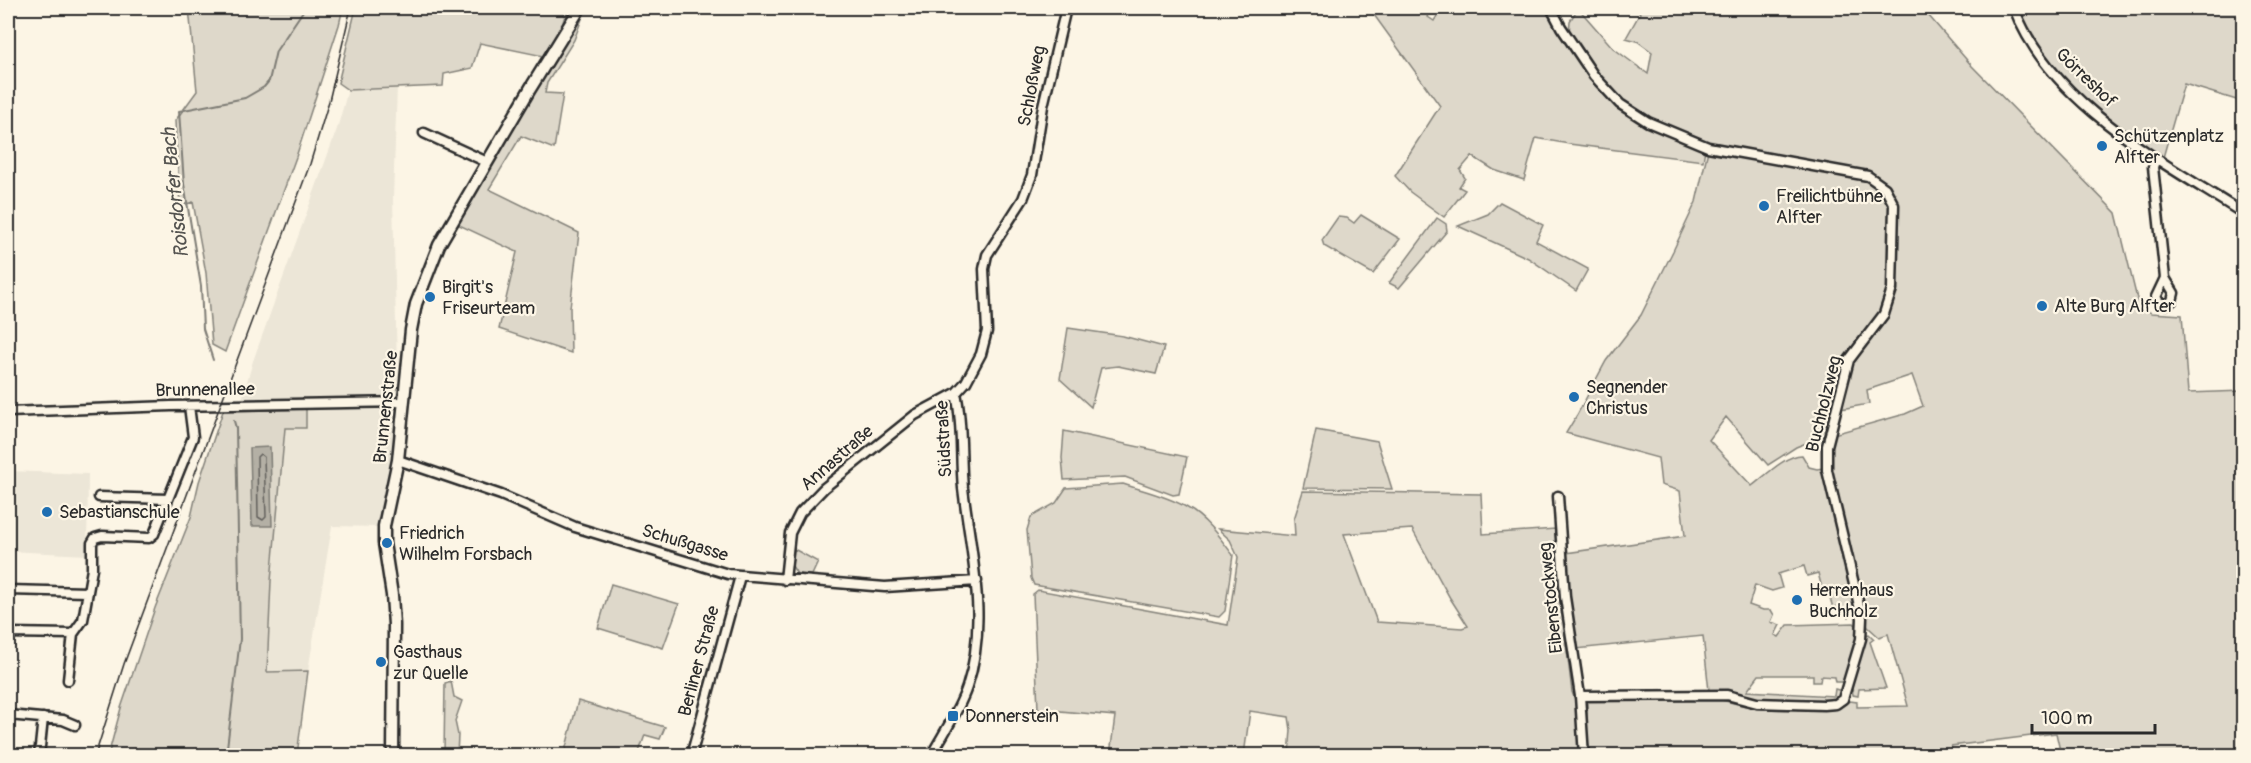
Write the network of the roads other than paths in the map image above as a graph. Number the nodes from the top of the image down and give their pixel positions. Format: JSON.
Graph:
{"nodes":[{"id":1,"x":580,"y":8,"type":"edge"},
{"id":2,"x":1066,"y":8,"type":"edge"},
{"id":3,"x":1551,"y":8,"type":"edge"},
{"id":4,"x":2014,"y":8,"type":"edge"},
{"id":5,"x":424,"y":133,"type":"dead end"},
{"id":6,"x":2156,"y":158,"type":"junction"},
{"id":7,"x":487,"y":162,"type":"junction"},
{"id":8,"x":1033,"y":172,"type":"joint"},
{"id":9,"x":2244,"y":214,"type":"edge"},
{"id":10,"x":2164,"y":278,"type":"dead end"},
{"id":11,"x":956,"y":393,"type":"junction"},
{"id":12,"x":404,"y":402,"type":"junction"},
{"id":13,"x":189,"y":406,"type":"junction"},
{"id":14,"x":8,"y":412,"type":"edge"},
{"id":15,"x":398,"y":460,"type":"junction"},
{"id":16,"x":1558,"y":496,"type":"dead end"},
{"id":17,"x":99,"y":498,"type":"dead end"},
{"id":18,"x":168,"y":499,"type":"junction"},
{"id":19,"x":740,"y":576,"type":"junction"},
{"id":20,"x":785,"y":580,"type":"junction"},
{"id":21,"x":977,"y":581,"type":"junction"},
{"id":22,"x":8,"y":590,"type":"edge"},
{"id":23,"x":87,"y":592,"type":"junction"},
{"id":24,"x":8,"y":633,"type":"edge"},
{"id":25,"x":73,"y":634,"type":"junction"},
{"id":26,"x":68,"y":680,"type":"dead end"},
{"id":27,"x":1580,"y":696,"type":"junction"},
{"id":28,"x":8,"y":716,"type":"edge"},
{"id":29,"x":43,"y":718,"type":"junction"},
{"id":30,"x":75,"y":725,"type":"dead end"},
{"id":31,"x":39,"y":756,"type":"edge"},
{"id":32,"x":393,"y":756,"type":"edge"},
{"id":33,"x":691,"y":756,"type":"edge"},
{"id":34,"x":931,"y":756,"type":"edge"},
{"id":35,"x":1584,"y":756,"type":"edge"}],
"edges":[{"from":1,"to":7,"type":"street","name":"Brunnenstraße"},
{"from":2,"to":8,"type":"street","name":"Schloßweg"},
{"from":3,"to":27,"type":"street","name":"Buchholzweg"},
{"from":4,"to":6,"type":"street","name":"Görreshof"},
{"from":5,"to":7,"type":"street"},
{"from":6,"to":9,"type":"street","name":"Görreshof"},
{"from":6,"to":10,"type":"street"},
{"from":7,"to":12,"type":"street","name":"Brunnenstraße"},
{"from":8,"to":11,"type":"street","name":"Südstraße"},
{"from":11,"to":20,"type":"street","name":"Annastraße"},
{"from":11,"to":21,"type":"street","name":"Südstraße"},
{"from":12,"to":13,"type":"street","name":"Brunnenallee"},
{"from":12,"to":15,"type":"street","name":"Brunnenstraße"},
{"from":13,"to":14,"type":"street","name":"Brunnenallee"},
{"from":13,"to":18,"type":"street"},
{"from":15,"to":19,"type":"street","name":"Schußgasse"},
{"from":15,"to":32,"type":"street","name":"Brunnenstraße"},
{"from":16,"to":27,"type":"street","name":"Eibenstockweg"},
{"from":17,"to":18,"type":"street"},
{"from":18,"to":23,"type":"street"},
{"from":19,"to":20,"type":"street","name":"Schußgasse"},
{"from":19,"to":33,"type":"street","name":"Berliner Straße"},
{"from":20,"to":21,"type":"street","name":"Schußgasse"},
{"from":21,"to":34,"type":"street"},
{"from":22,"to":23,"type":"street"},
{"from":23,"to":25,"type":"street"},
{"from":24,"to":25,"type":"street"},
{"from":25,"to":26,"type":"street"},
{"from":27,"to":35,"type":"street","name":"Eibenstockweg"},
{"from":28,"to":29,"type":"street"},
{"from":29,"to":30,"type":"street"},
{"from":29,"to":31,"type":"street"}]}
